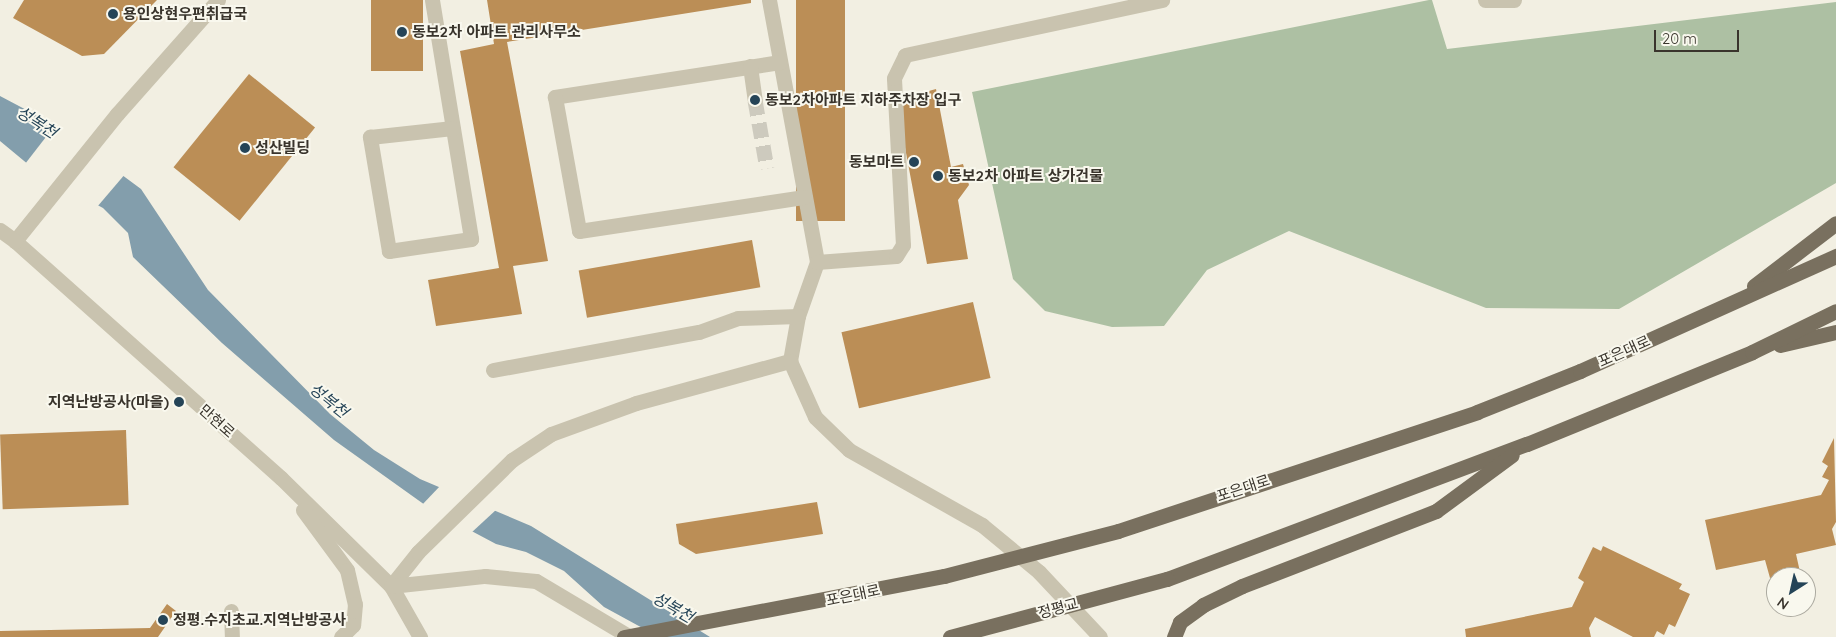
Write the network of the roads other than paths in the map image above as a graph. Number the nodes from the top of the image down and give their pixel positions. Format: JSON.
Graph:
{"nodes":[{"id":1,"x":218,"y":0,"type":"edge"},
{"id":2,"x":432,"y":0,"type":"edge"},
{"id":3,"x":769,"y":0,"type":"edge"},
{"id":4,"x":1162,"y":0,"type":"edge"},
{"id":5,"x":1485,"y":0,"type":"edge"},
{"id":6,"x":1514,"y":0,"type":"edge"},
{"id":7,"x":780,"y":62,"type":"junction"},
{"id":8,"x":750,"y":66,"type":"junction"},
{"id":9,"x":755,"y":100,"type":"tunnel mouth"},
{"id":10,"x":453,"y":128,"type":"junction"},
{"id":11,"x":804,"y":198,"type":"junction"},
{"id":12,"x":1836,"y":223,"type":"edge"},
{"id":13,"x":0,"y":230,"type":"edge"},
{"id":14,"x":15,"y":241,"type":"junction"},
{"id":15,"x":1836,"y":256,"type":"edge"},
{"id":16,"x":817,"y":262,"type":"junction"},
{"id":17,"x":1737,"y":300,"type":"junction"},
{"id":18,"x":1836,"y":310,"type":"edge"},
{"id":19,"x":798,"y":316,"type":"junction"},
{"id":20,"x":1836,"y":332,"type":"edge"},
{"id":21,"x":1752,"y":352,"type":"junction"},
{"id":22,"x":790,"y":361,"type":"junction"},
{"id":23,"x":493,"y":370,"type":"dead end"},
{"id":24,"x":1527,"y":444,"type":"junction"},
{"id":25,"x":281,"y":478,"type":"junction"},
{"id":26,"x":391,"y":586,"type":"junction"},
{"id":27,"x":231,"y":611,"type":"dead end"},
{"id":28,"x":232,"y":637,"type":"edge"},
{"id":29,"x":341,"y":637,"type":"edge"},
{"id":30,"x":420,"y":637,"type":"edge"},
{"id":31,"x":624,"y":637,"type":"edge"},
{"id":32,"x":630,"y":637,"type":"edge"},
{"id":33,"x":950,"y":637,"type":"edge"},
{"id":34,"x":1100,"y":637,"type":"edge"},
{"id":35,"x":1174,"y":637,"type":"edge"}],
"edges":[{"from":1,"to":14,"type":"street"},
{"from":2,"to":10,"type":"street"},
{"from":3,"to":7,"type":"street"},
{"from":4,"to":16,"type":"street"},
{"from":5,"to":6,"type":"street"},
{"from":7,"to":8,"type":"street"},
{"from":7,"to":11,"type":"street"},
{"from":8,"to":9,"type":"street"},
{"from":8,"to":11,"type":"street"},
{"from":10,"to":10,"type":"street"},
{"from":11,"to":16,"type":"street"},
{"from":12,"to":17,"type":"main road"},
{"from":13,"to":14,"type":"street","name":"만현로"},
{"from":14,"to":25,"type":"street","name":"만현로"},
{"from":15,"to":17,"type":"main road","name":"포은대로"},
{"from":16,"to":19,"type":"street"},
{"from":17,"to":31,"type":"main road","name":"포은대로","bridge":true},
{"from":18,"to":21,"type":"main road"},
{"from":19,"to":22,"type":"street"},
{"from":19,"to":23,"type":"street"},
{"from":20,"to":21,"type":"main road"},
{"from":21,"to":24,"type":"main road"},
{"from":22,"to":26,"type":"street"},
{"from":22,"to":34,"type":"street"},
{"from":24,"to":33,"type":"main road","name":"정평교","bridge":true},
{"from":24,"to":35,"type":"main road"},
{"from":25,"to":26,"type":"street","name":"만현로"},
{"from":25,"to":29,"type":"street"},
{"from":26,"to":30,"type":"street","name":"만현로"},
{"from":26,"to":32,"type":"street"},
{"from":27,"to":28,"type":"street"}]}
